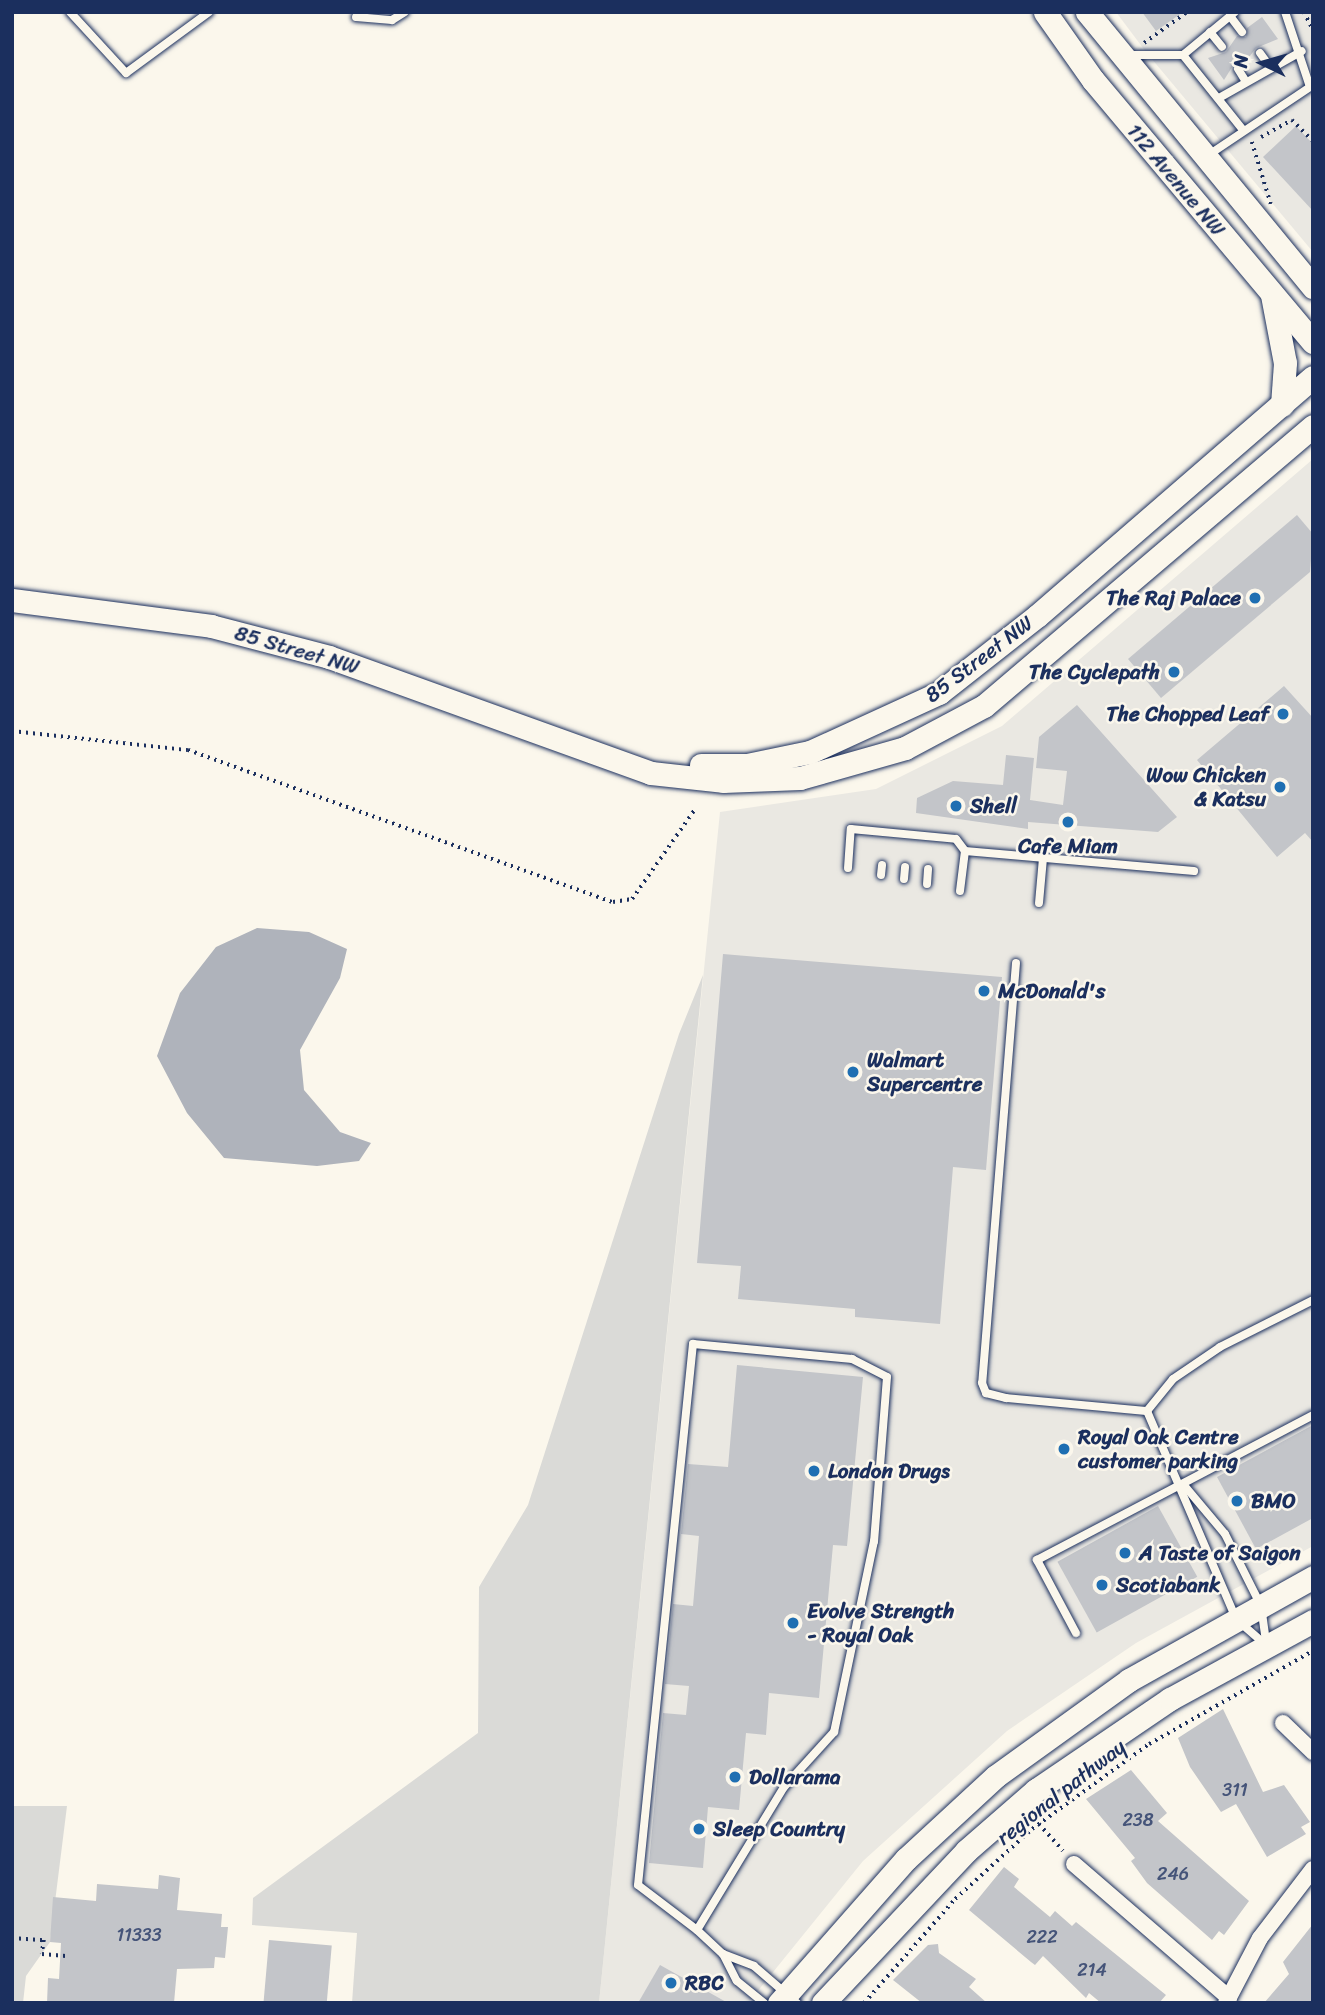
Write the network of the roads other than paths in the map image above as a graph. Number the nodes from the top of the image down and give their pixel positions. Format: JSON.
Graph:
{"nodes":[{"id":1,"x":70,"y":12,"type":"edge"},
{"id":2,"x":209,"y":12,"type":"edge"},
{"id":3,"x":405,"y":12,"type":"edge"},
{"id":4,"x":1045,"y":12,"type":"edge"},
{"id":5,"x":1087,"y":12,"type":"edge"},
{"id":6,"x":1285,"y":12,"type":"edge"},
{"id":7,"x":1228,"y":15,"type":"edge"},
{"id":8,"x":356,"y":17,"type":"dead end"},
{"id":9,"x":1210,"y":32,"type":"junction"},
{"id":10,"x":1242,"y":32,"type":"dead end"},
{"id":11,"x":1222,"y":47,"type":"dead end"},
{"id":12,"x":1130,"y":50,"type":"junction"},
{"id":13,"x":1302,"y":51,"type":"junction"},
{"id":14,"x":1260,"y":53,"type":"dead end"},
{"id":15,"x":1183,"y":55,"type":"junction"},
{"id":16,"x":1271,"y":68,"type":"junction"},
{"id":17,"x":1238,"y":69,"type":"dead end"},
{"id":18,"x":1246,"y":82,"type":"junction"},
{"id":19,"x":1312,"y":88,"type":"edge"},
{"id":20,"x":1219,"y":98,"type":"junction"},
{"id":21,"x":1243,"y":130,"type":"junction"},
{"id":22,"x":1204,"y":158,"type":"junction"},
{"id":23,"x":1313,"y":287,"type":"edge"},
{"id":24,"x":1272,"y":295,"type":"junction"},
{"id":25,"x":1313,"y":342,"type":"edge"},
{"id":26,"x":1313,"y":377,"type":"edge"},
{"id":27,"x":1282,"y":405,"type":"junction"},
{"id":28,"x":1313,"y":426,"type":"edge"},
{"id":29,"x":1313,"y":446,"type":"edge"},
{"id":30,"x":1282,"y":453,"type":"junction"},
{"id":31,"x":12,"y":600,"type":"edge"},
{"id":32,"x":570,"y":743,"type":"junction"},
{"id":33,"x":965,"y":851,"type":"junction"},
{"id":34,"x":1043,"y":858,"type":"junction"},
{"id":35,"x":905,"y":867,"type":"dead end"},
{"id":36,"x":848,"y":868,"type":"dead end"},
{"id":37,"x":928,"y":869,"type":"dead end"},
{"id":38,"x":1194,"y":871,"type":"dead end"},
{"id":39,"x":904,"y":879,"type":"dead end"},
{"id":40,"x":927,"y":884,"type":"dead end"},
{"id":41,"x":960,"y":891,"type":"dead end"},
{"id":42,"x":1039,"y":903,"type":"dead end"},
{"id":43,"x":1016,"y":963,"type":"dead end"},
{"id":44,"x":1313,"y":1300,"type":"edge"},
{"id":45,"x":1147,"y":1411,"type":"junction"},
{"id":46,"x":1313,"y":1415,"type":"edge"},
{"id":47,"x":1181,"y":1482,"type":"junction"},
{"id":48,"x":1313,"y":1577,"type":"edge"},
{"id":49,"x":1261,"y":1606,"type":"junction"},
{"id":50,"x":1236,"y":1619,"type":"junction"},
{"id":51,"x":1313,"y":1621,"type":"edge"},
{"id":52,"x":1076,"y":1633,"type":"dead end"},
{"id":53,"x":1266,"y":1645,"type":"junction"},
{"id":54,"x":1283,"y":1723,"type":"dead end"},
{"id":55,"x":1313,"y":1752,"type":"edge"},
{"id":56,"x":1073,"y":1864,"type":"road end"},
{"id":57,"x":1313,"y":1869,"type":"edge"},
{"id":58,"x":697,"y":1930,"type":"junction"},
{"id":59,"x":723,"y":1954,"type":"junction"},
{"id":60,"x":788,"y":1999,"type":"edge"},
{"id":61,"x":1228,"y":2000,"type":"edge"},
{"id":62,"x":764,"y":2003,"type":"edge"},
{"id":63,"x":823,"y":2003,"type":"edge"}],
"edges":[{"from":1,"to":2,"type":"lane"},
{"from":3,"to":8,"type":"lane"},
{"from":4,"to":24,"type":"street","name":"112 Avenue NW"},
{"from":5,"to":12,"type":"street","name":"112 Avenue NW"},
{"from":6,"to":13,"type":"lane"},
{"from":7,"to":9,"type":"lane"},
{"from":7,"to":10,"type":"lane"},
{"from":9,"to":11,"type":"lane"},
{"from":9,"to":15,"type":"lane"},
{"from":12,"to":15,"type":"lane"},
{"from":12,"to":22,"type":"street","name":"112 Avenue NW"},
{"from":13,"to":16,"type":"lane"},
{"from":13,"to":19,"type":"lane"},
{"from":14,"to":16,"type":"lane"},
{"from":15,"to":20,"type":"lane"},
{"from":16,"to":18,"type":"lane"},
{"from":17,"to":18,"type":"lane"},
{"from":18,"to":20,"type":"lane"},
{"from":19,"to":21,"type":"lane"},
{"from":20,"to":21,"type":"lane"},
{"from":21,"to":22,"type":"lane"},
{"from":22,"to":23,"type":"street","name":"112 Avenue NW"},
{"from":24,"to":25,"type":"street","name":"112 Avenue NW"},
{"from":24,"to":27,"type":"street"},
{"from":26,"to":27,"type":"street","name":"85 Street NW"},
{"from":27,"to":32,"type":"street","name":"85 Street NW"},
{"from":28,"to":30,"type":"street","name":"85 Street NW"},
{"from":29,"to":30,"type":"street"},
{"from":30,"to":32,"type":"street","name":"85 Street NW"},
{"from":31,"to":32,"type":"street","name":"85 Street NW"},
{"from":33,"to":34,"type":"lane"},
{"from":33,"to":36,"type":"lane"},
{"from":33,"to":41,"type":"lane"},
{"from":34,"to":38,"type":"lane"},
{"from":34,"to":42,"type":"lane"},
{"from":35,"to":39,"type":"lane"},
{"from":37,"to":40,"type":"lane"},
{"from":43,"to":45,"type":"lane"},
{"from":44,"to":45,"type":"lane"},
{"from":45,"to":47,"type":"lane"},
{"from":46,"to":47,"type":"lane"},
{"from":47,"to":49,"type":"lane"},
{"from":47,"to":50,"type":"lane"},
{"from":47,"to":52,"type":"lane"},
{"from":48,"to":49,"type":"street"},
{"from":49,"to":50,"type":"street"},
{"from":49,"to":53,"type":"lane"},
{"from":50,"to":53,"type":"lane"},
{"from":50,"to":60,"type":"street"},
{"from":51,"to":53,"type":"street"},
{"from":53,"to":63,"type":"street"},
{"from":54,"to":55,"type":"street"},
{"from":56,"to":61,"type":"street"},
{"from":57,"to":61,"type":"street"},
{"from":58,"to":58,"type":"lane"},
{"from":58,"to":59,"type":"lane"},
{"from":59,"to":60,"type":"lane"},
{"from":59,"to":62,"type":"lane"}]}
